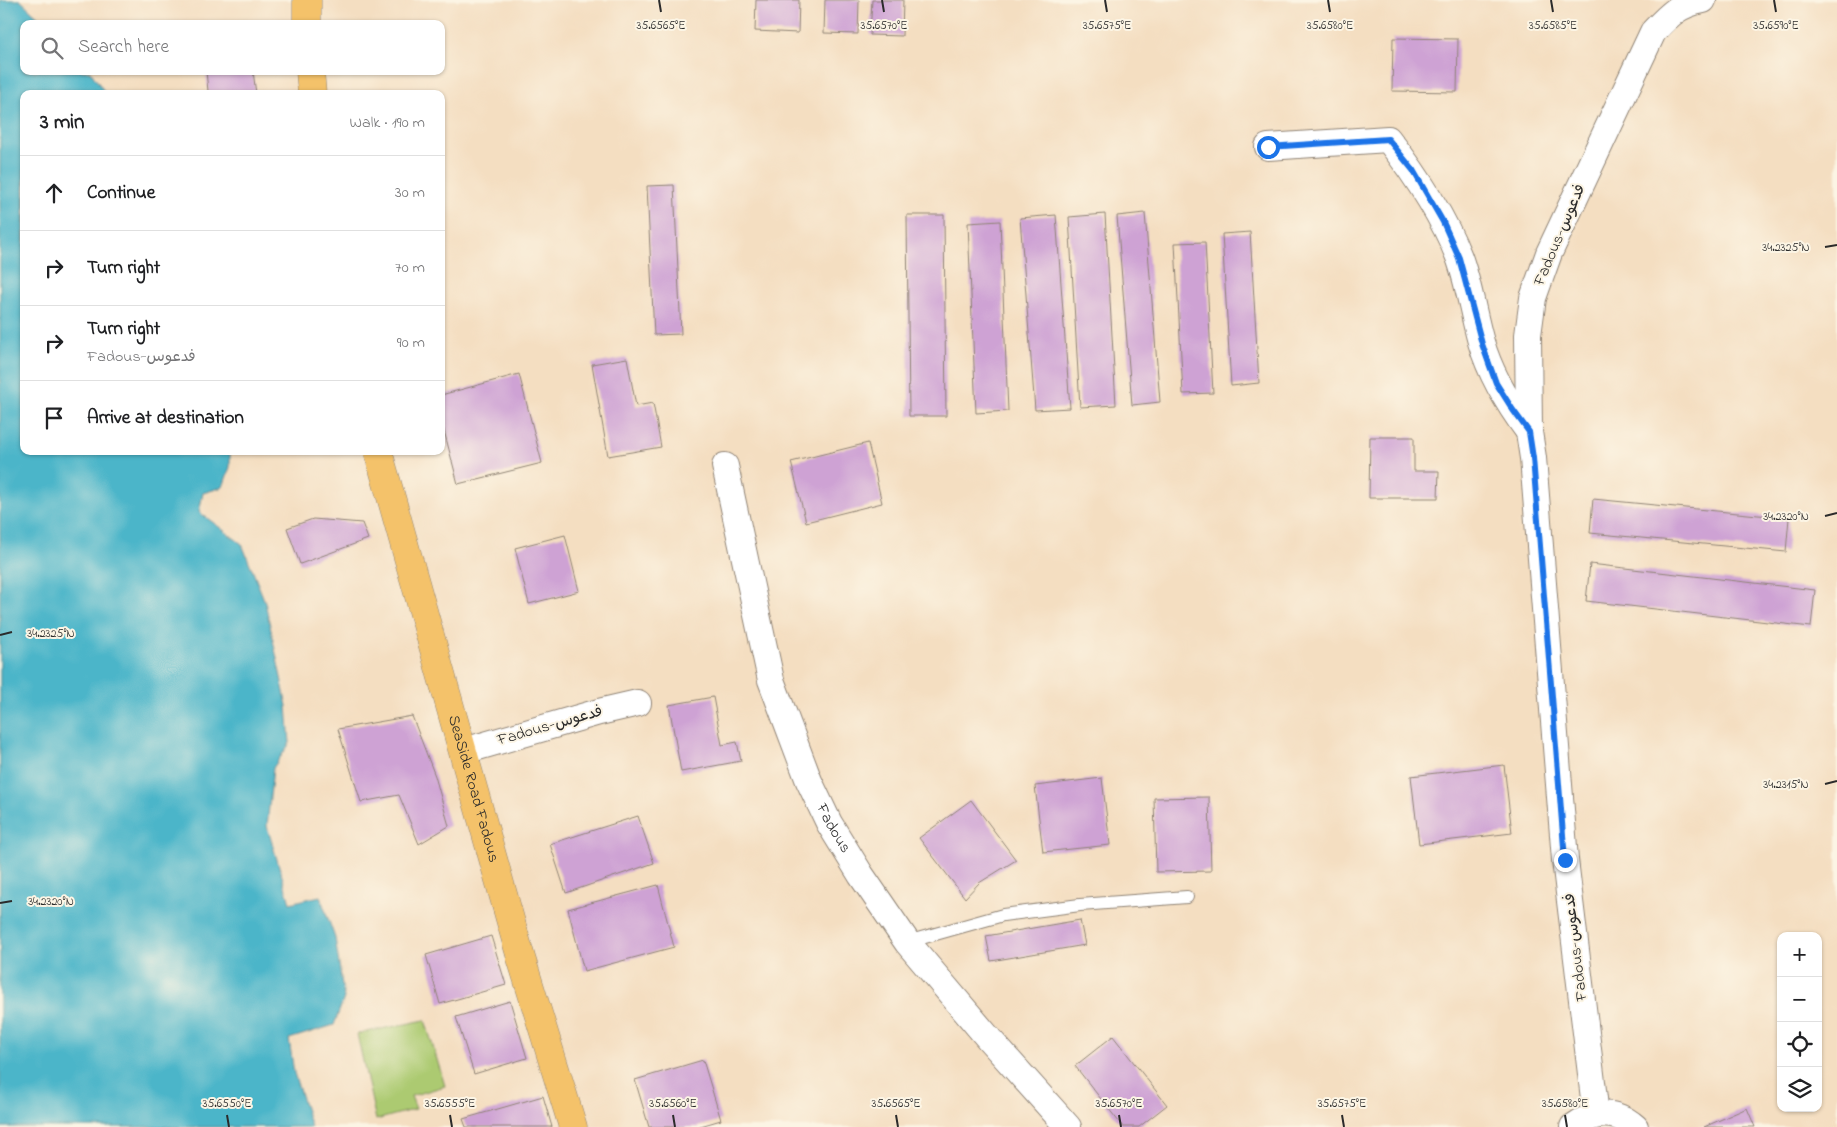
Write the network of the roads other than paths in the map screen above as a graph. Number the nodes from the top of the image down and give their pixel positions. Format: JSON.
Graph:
{"nodes":[{"id":1,"x":306,"y":0,"type":"edge"},
{"id":2,"x":1703,"y":0,"type":"edge"},
{"id":3,"x":308,"y":20,"type":"edge"},
{"id":4,"x":310,"y":75,"type":"edge"},
{"id":5,"x":312,"y":90,"type":"edge"},
{"id":6,"x":1268,"y":147,"type":"dead end"},
{"id":7,"x":1529,"y":432,"type":"junction"},
{"id":8,"x":379,"y":455,"type":"edge"},
{"id":9,"x":725,"y":466,"type":"dead end"},
{"id":10,"x":638,"y":704,"type":"dead end"},
{"id":11,"x":464,"y":751,"type":"junction"},
{"id":12,"x":1186,"y":897,"type":"dead end"},
{"id":13,"x":907,"y":942,"type":"junction"},
{"id":14,"x":1596,"y":1115,"type":"junction"},
{"id":15,"x":573,"y":1127,"type":"edge"},
{"id":16,"x":1068,"y":1127,"type":"edge"},
{"id":17,"x":1573,"y":1127,"type":"edge"},
{"id":18,"x":1635,"y":1127,"type":"edge"}],
"edges":[{"from":1,"to":3,"type":"main road"},
{"from":2,"to":7,"type":"street","name":"Fadous-فدعوس"},
{"from":4,"to":5,"type":"main road"},
{"from":6,"to":7,"type":"street"},
{"from":7,"to":14,"type":"street","name":"Fadous-فدعوس"},
{"from":8,"to":11,"type":"main road","name":"SeaSide Road Fadous"},
{"from":9,"to":13,"type":"street","name":"Fadous"},
{"from":10,"to":11,"type":"street","name":"Fadous-فدعوس"},
{"from":11,"to":15,"type":"main road","name":"SeaSide Road Fadous"},
{"from":12,"to":13,"type":"lane"},
{"from":13,"to":16,"type":"street","name":"Fadous"},
{"from":14,"to":17,"type":"street"},
{"from":14,"to":18,"type":"street"}]}
